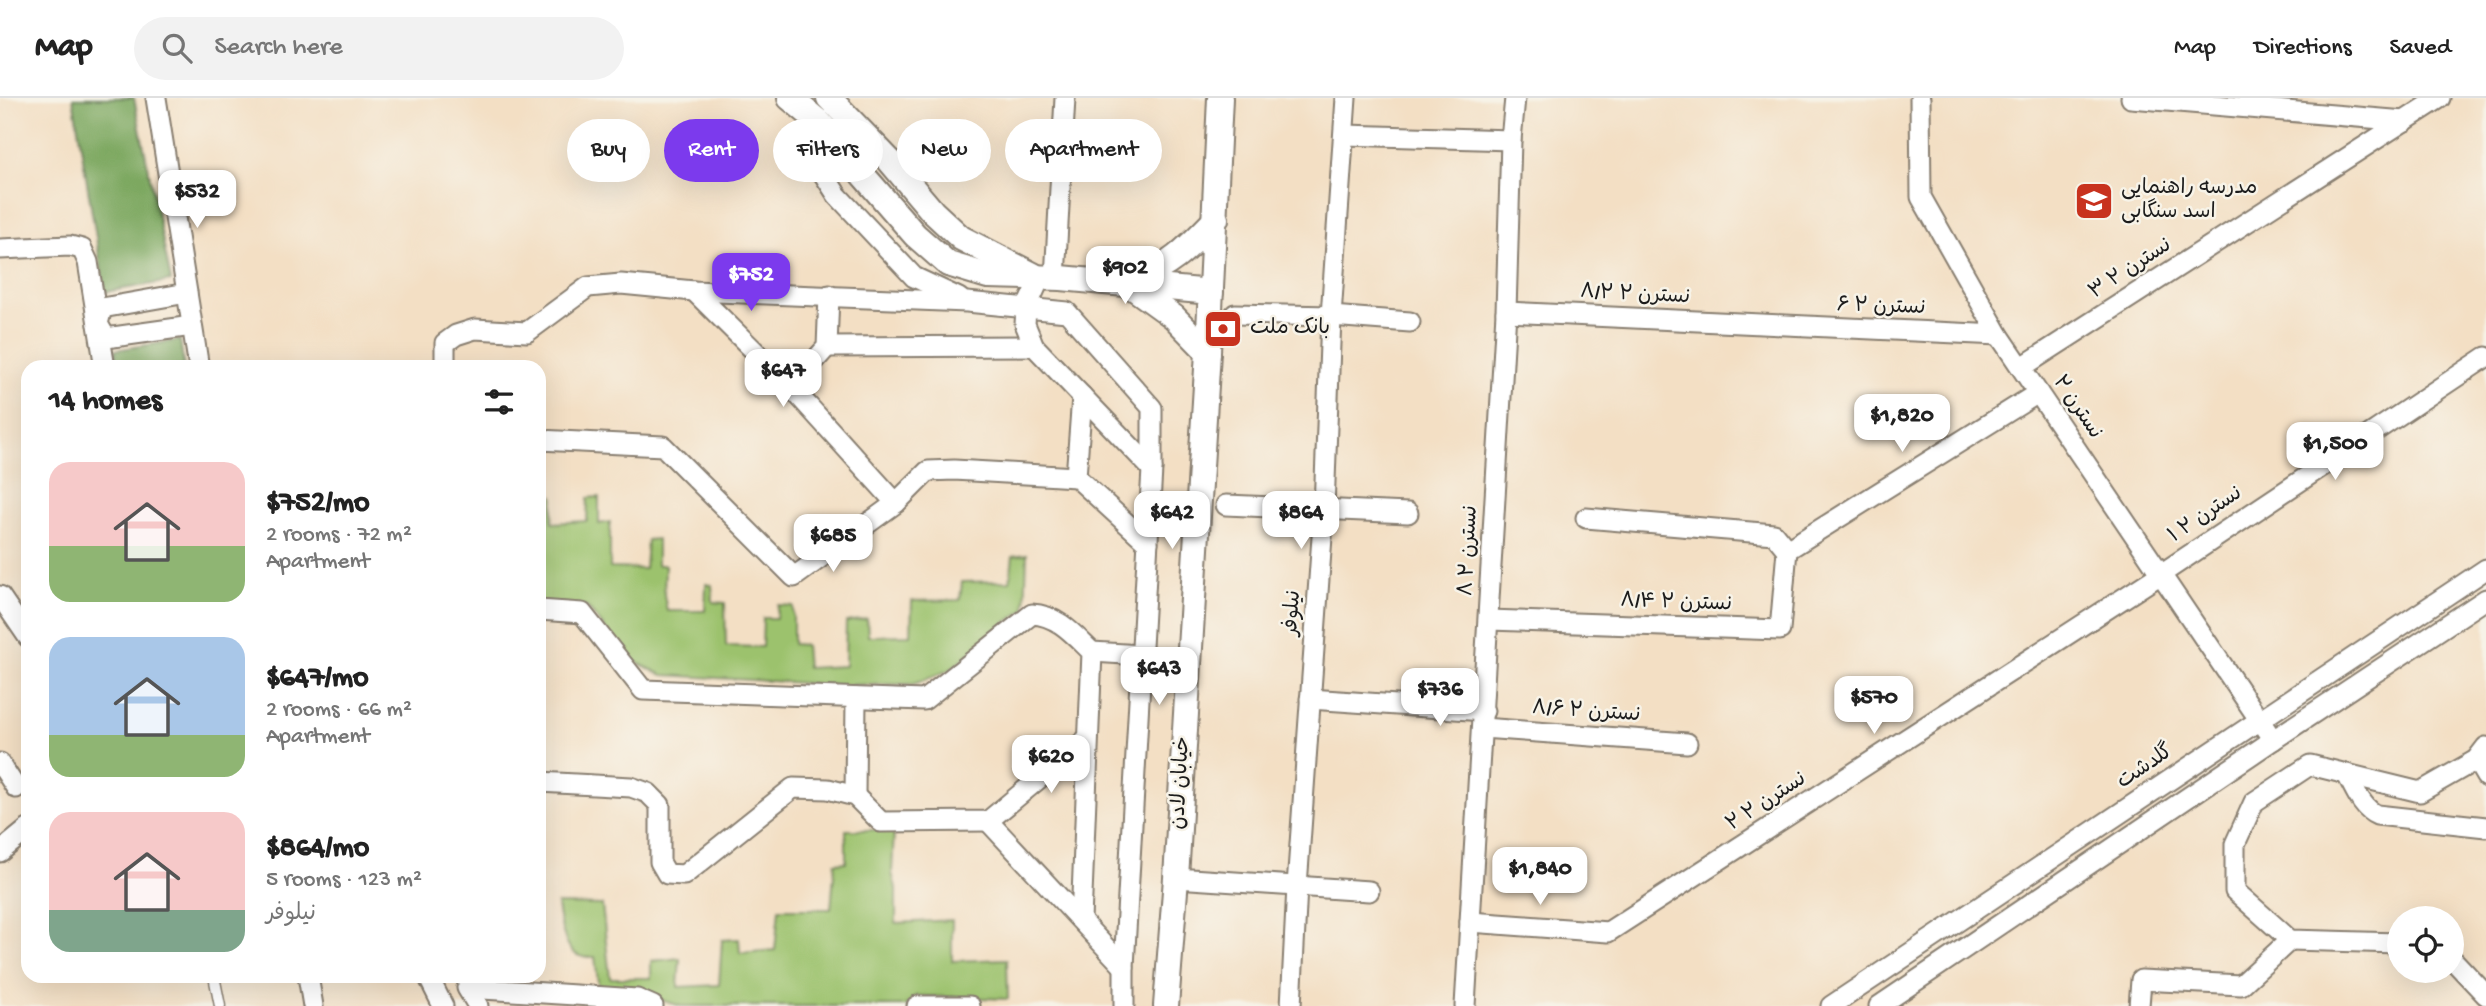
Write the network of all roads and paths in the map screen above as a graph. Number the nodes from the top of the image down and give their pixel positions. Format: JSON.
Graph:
{"nodes":[{"id":1,"x":156,"y":98,"type":"edge"},
{"id":2,"x":790,"y":98,"type":"edge"},
{"id":3,"x":829,"y":98,"type":"edge"},
{"id":4,"x":1068,"y":98,"type":"edge"},
{"id":5,"x":1220,"y":98,"type":"edge"},
{"id":6,"x":1346,"y":98,"type":"edge"},
{"id":7,"x":1516,"y":98,"type":"edge"},
{"id":8,"x":1920,"y":98,"type":"edge"},
{"id":9,"x":2131,"y":98,"type":"edge"},
{"id":10,"x":2407,"y":98,"type":"edge"},
{"id":11,"x":2440,"y":98,"type":"edge"},
{"id":12,"x":815,"y":119,"type":"edge"},
{"id":13,"x":2405,"y":121,"type":"junction"},
{"id":14,"x":1345,"y":135,"type":"junction"},
{"id":15,"x":1511,"y":140,"type":"junction"},
{"id":16,"x":829,"y":182,"type":"edge"},
{"id":17,"x":852,"y":182,"type":"edge"},
{"id":18,"x":869,"y":182,"type":"edge"},
{"id":19,"x":837,"y":195,"type":"junction"},
{"id":20,"x":1216,"y":219,"type":"junction"},
{"id":21,"x":0,"y":249,"type":"edge"},
{"id":22,"x":1052,"y":278,"type":"junction"},
{"id":23,"x":1127,"y":284,"type":"junction"},
{"id":24,"x":694,"y":291,"type":"junction"},
{"id":25,"x":1211,"y":292,"type":"junction"},
{"id":26,"x":187,"y":293,"type":"junction"},
{"id":27,"x":829,"y":295,"type":"junction"},
{"id":28,"x":967,"y":302,"type":"junction"},
{"id":29,"x":1026,"y":309,"type":"junction"},
{"id":30,"x":1506,"y":312,"type":"junction"},
{"id":31,"x":1235,"y":314,"type":"dead end"},
{"id":32,"x":1331,"y":316,"type":"junction"},
{"id":33,"x":1410,"y":322,"type":"dead end"},
{"id":34,"x":98,"y":324,"type":"junction"},
{"id":35,"x":192,"y":326,"type":"junction"},
{"id":36,"x":1761,"y":326,"type":"joint"},
{"id":37,"x":1999,"y":335,"type":"junction"},
{"id":38,"x":1034,"y":346,"type":"junction"},
{"id":39,"x":827,"y":347,"type":"junction"},
{"id":40,"x":1208,"y":352,"type":"junction"},
{"id":41,"x":2486,"y":357,"type":"edge"},
{"id":42,"x":104,"y":360,"type":"edge"},
{"id":43,"x":198,"y":360,"type":"edge"},
{"id":44,"x":445,"y":360,"type":"edge"},
{"id":45,"x":2022,"y":367,"type":"junction"},
{"id":46,"x":791,"y":387,"type":"junction"},
{"id":47,"x":2038,"y":393,"type":"junction"},
{"id":48,"x":1082,"y":397,"type":"junction"},
{"id":49,"x":546,"y":439,"type":"edge"},
{"id":50,"x":1152,"y":468,"type":"junction"},
{"id":51,"x":1076,"y":477,"type":"junction"},
{"id":52,"x":896,"y":503,"type":"junction"},
{"id":53,"x":1226,"y":505,"type":"dead end"},
{"id":54,"x":1324,"y":509,"type":"junction"},
{"id":55,"x":1408,"y":513,"type":"dead end"},
{"id":56,"x":1586,"y":518,"type":"dead end"},
{"id":57,"x":1148,"y":543,"type":"junction"},
{"id":58,"x":1787,"y":550,"type":"junction"},
{"id":59,"x":2486,"y":569,"type":"edge"},
{"id":60,"x":2161,"y":574,"type":"junction"},
{"id":61,"x":0,"y":596,"type":"edge"},
{"id":62,"x":2486,"y":599,"type":"edge"},
{"id":63,"x":546,"y":610,"type":"edge"},
{"id":64,"x":1489,"y":620,"type":"junction"},
{"id":65,"x":21,"y":627,"type":"edge"},
{"id":66,"x":1092,"y":652,"type":"junction"},
{"id":67,"x":1141,"y":655,"type":"junction"},
{"id":68,"x":856,"y":698,"type":"junction"},
{"id":69,"x":1310,"y":699,"type":"junction"},
{"id":70,"x":1483,"y":719,"type":"junction"},
{"id":71,"x":2260,"y":720,"type":"junction"},
{"id":72,"x":1088,"y":738,"type":"junction"},
{"id":73,"x":2273,"y":740,"type":"junction"},
{"id":74,"x":1687,"y":743,"type":"dead end"},
{"id":75,"x":2483,"y":761,"type":"edge"},
{"id":76,"x":0,"y":763,"type":"edge"},
{"id":77,"x":2347,"y":775,"type":"junction"},
{"id":78,"x":546,"y":782,"type":"edge"},
{"id":79,"x":16,"y":788,"type":"dead end"},
{"id":80,"x":855,"y":796,"type":"junction"},
{"id":81,"x":988,"y":821,"type":"junction"},
{"id":82,"x":2486,"y":827,"type":"edge"},
{"id":83,"x":21,"y":835,"type":"edge"},
{"id":84,"x":0,"y":852,"type":"edge"},
{"id":85,"x":1176,"y":878,"type":"junction"},
{"id":86,"x":1297,"y":886,"type":"junction"},
{"id":87,"x":1369,"y":891,"type":"dead end"},
{"id":88,"x":1081,"y":920,"type":"junction"},
{"id":89,"x":1470,"y":922,"type":"junction"},
{"id":90,"x":2290,"y":940,"type":"junction"},
{"id":91,"x":2387,"y":943,"type":"edge"},
{"id":92,"x":1124,"y":967,"type":"junction"},
{"id":93,"x":2464,"y":972,"type":"edge"},
{"id":94,"x":216,"y":983,"type":"edge"},
{"id":95,"x":309,"y":983,"type":"edge"},
{"id":96,"x":432,"y":983,"type":"edge"},
{"id":97,"x":465,"y":983,"type":"edge"},
{"id":98,"x":472,"y":983,"type":"edge"},
{"id":99,"x":1861,"y":985,"type":"junction"},
{"id":100,"x":2486,"y":995,"type":"edge"},
{"id":101,"x":1904,"y":997,"type":"edge"},
{"id":102,"x":642,"y":1004,"type":"edge"},
{"id":103,"x":220,"y":1006,"type":"edge"},
{"id":104,"x":313,"y":1006,"type":"edge"},
{"id":105,"x":443,"y":1006,"type":"edge"},
{"id":106,"x":478,"y":1006,"type":"edge"},
{"id":107,"x":917,"y":1006,"type":"edge"},
{"id":108,"x":970,"y":1006,"type":"edge"},
{"id":109,"x":1124,"y":1006,"type":"edge"},
{"id":110,"x":1166,"y":1006,"type":"edge"},
{"id":111,"x":1291,"y":1006,"type":"edge"},
{"id":112,"x":1465,"y":1006,"type":"edge"},
{"id":113,"x":1832,"y":1006,"type":"edge"},
{"id":114,"x":1877,"y":1006,"type":"edge"},
{"id":115,"x":2139,"y":1006,"type":"edge"}],
"edges":[{"from":1,"to":26,"type":"street"},
{"from":2,"to":12,"type":"street"},
{"from":3,"to":22,"type":"street"},
{"from":4,"to":22,"type":"street"},
{"from":5,"to":20,"type":"street","name":"خیابان لادن"},
{"from":6,"to":14,"type":"street","name":"نیلوفر"},
{"from":7,"to":15,"type":"street","name":"۸ نسترن ۲"},
{"from":8,"to":37,"type":"street","name":"نسترن ۲"},
{"from":9,"to":13,"type":"street"},
{"from":10,"to":13,"type":"street"},
{"from":11,"to":13,"type":"street","name":"۳ نسترن ۲"},
{"from":13,"to":45,"type":"street","name":"۳ نسترن ۲"},
{"from":14,"to":15,"type":"street"},
{"from":14,"to":32,"type":"street","name":"نیلوفر"},
{"from":15,"to":30,"type":"street","name":"۸ نسترن ۲"},
{"from":16,"to":19,"type":"street"},
{"from":17,"to":19,"type":"street"},
{"from":18,"to":22,"type":"street"},
{"from":19,"to":28,"type":"street"},
{"from":20,"to":23,"type":"street"},
{"from":20,"to":25,"type":"street","name":"خیابان لادن"},
{"from":21,"to":34,"type":"street"},
{"from":22,"to":23,"type":"street"},
{"from":22,"to":29,"type":"street"},
{"from":23,"to":25,"type":"street"},
{"from":23,"to":40,"type":"street"},
{"from":24,"to":27,"type":"street"},
{"from":24,"to":44,"type":"street"},
{"from":24,"to":46,"type":"street"},
{"from":25,"to":40,"type":"street","name":"خیابان لادن"},
{"from":26,"to":34,"type":"street"},
{"from":26,"to":35,"type":"street"},
{"from":27,"to":28,"type":"street"},
{"from":27,"to":39,"type":"street"},
{"from":28,"to":29,"type":"street"},
{"from":29,"to":38,"type":"street"},
{"from":29,"to":50,"type":"street"},
{"from":30,"to":36,"type":"street","name":"۸/۲ نسترن ۲"},
{"from":30,"to":64,"type":"street","name":"۸ نسترن ۲"},
{"from":31,"to":32,"type":"street"},
{"from":32,"to":33,"type":"street"},
{"from":32,"to":54,"type":"street","name":"نیلوفر"},
{"from":34,"to":35,"type":"street"},
{"from":34,"to":42,"type":"street"},
{"from":35,"to":43,"type":"street"},
{"from":36,"to":37,"type":"street","name":"۶ نسترن ۲"},
{"from":37,"to":45,"type":"street","name":"نسترن ۲"},
{"from":38,"to":39,"type":"street"},
{"from":38,"to":48,"type":"street"},
{"from":39,"to":46,"type":"street"},
{"from":40,"to":85,"type":"street","name":"خیابان لادن"},
{"from":41,"to":60,"type":"street","name":"۱ نسترن ۲"},
{"from":45,"to":47,"type":"street","name":"نسترن ۲"},
{"from":46,"to":52,"type":"street"},
{"from":47,"to":58,"type":"street"},
{"from":47,"to":60,"type":"street","name":"نسترن ۲"},
{"from":48,"to":50,"type":"street"},
{"from":48,"to":51,"type":"street"},
{"from":49,"to":52,"type":"street"},
{"from":50,"to":57,"type":"street"},
{"from":51,"to":52,"type":"street"},
{"from":51,"to":57,"type":"street"},
{"from":53,"to":54,"type":"street"},
{"from":54,"to":55,"type":"street"},
{"from":54,"to":69,"type":"street","name":"نیلوفر"},
{"from":56,"to":58,"type":"street"},
{"from":57,"to":67,"type":"street"},
{"from":58,"to":64,"type":"street","name":"۸/۴ نسترن ۲"},
{"from":59,"to":71,"type":"street","name":"گلدشت"},
{"from":60,"to":71,"type":"street","name":"نسترن ۲"},
{"from":60,"to":89,"type":"street","name":"۲ نسترن ۲"},
{"from":61,"to":65,"type":"street"},
{"from":62,"to":73,"type":"street"},
{"from":63,"to":68,"type":"street"},
{"from":64,"to":70,"type":"street","name":"۸ نسترن ۲"},
{"from":66,"to":67,"type":"street"},
{"from":66,"to":68,"type":"street"},
{"from":66,"to":72,"type":"street"},
{"from":67,"to":92,"type":"street"},
{"from":68,"to":80,"type":"street"},
{"from":69,"to":70,"type":"street","name":"۸/۶ نسترن ۲"},
{"from":69,"to":86,"type":"street","name":"نیلوفر"},
{"from":70,"to":74,"type":"street","name":"۸/۶ نسترن ۲"},
{"from":70,"to":89,"type":"street","name":"۸ نسترن ۲"},
{"from":71,"to":73,"type":"street","name":"نسترن ۲"},
{"from":71,"to":99,"type":"street","name":"گلدشت"},
{"from":72,"to":81,"type":"street"},
{"from":72,"to":88,"type":"street"},
{"from":73,"to":101,"type":"street"},
{"from":75,"to":77,"type":"street"},
{"from":76,"to":79,"type":"street"},
{"from":77,"to":82,"type":"street"},
{"from":77,"to":90,"type":"street"},
{"from":78,"to":80,"type":"street"},
{"from":80,"to":81,"type":"street"},
{"from":81,"to":88,"type":"street"},
{"from":83,"to":84,"type":"street"},
{"from":85,"to":86,"type":"street"},
{"from":85,"to":110,"type":"street","name":"خیابان لادن"},
{"from":86,"to":87,"type":"street"},
{"from":86,"to":111,"type":"street","name":"نیلوفر"},
{"from":88,"to":92,"type":"street"},
{"from":89,"to":112,"type":"street","name":"۸ نسترن ۲"},
{"from":90,"to":91,"type":"street"},
{"from":90,"to":115,"type":"street"},
{"from":92,"to":109,"type":"street"},
{"from":93,"to":100,"type":"street"},
{"from":94,"to":103,"type":"lane"},
{"from":95,"to":104,"type":"street"},
{"from":96,"to":105,"type":"street"},
{"from":97,"to":106,"type":"street"},
{"from":98,"to":102,"type":"street"},
{"from":99,"to":113,"type":"street","name":"گلدشت"},
{"from":99,"to":114,"type":"street"},
{"from":101,"to":114,"type":"street"},
{"from":107,"to":108,"type":"street"}]}
